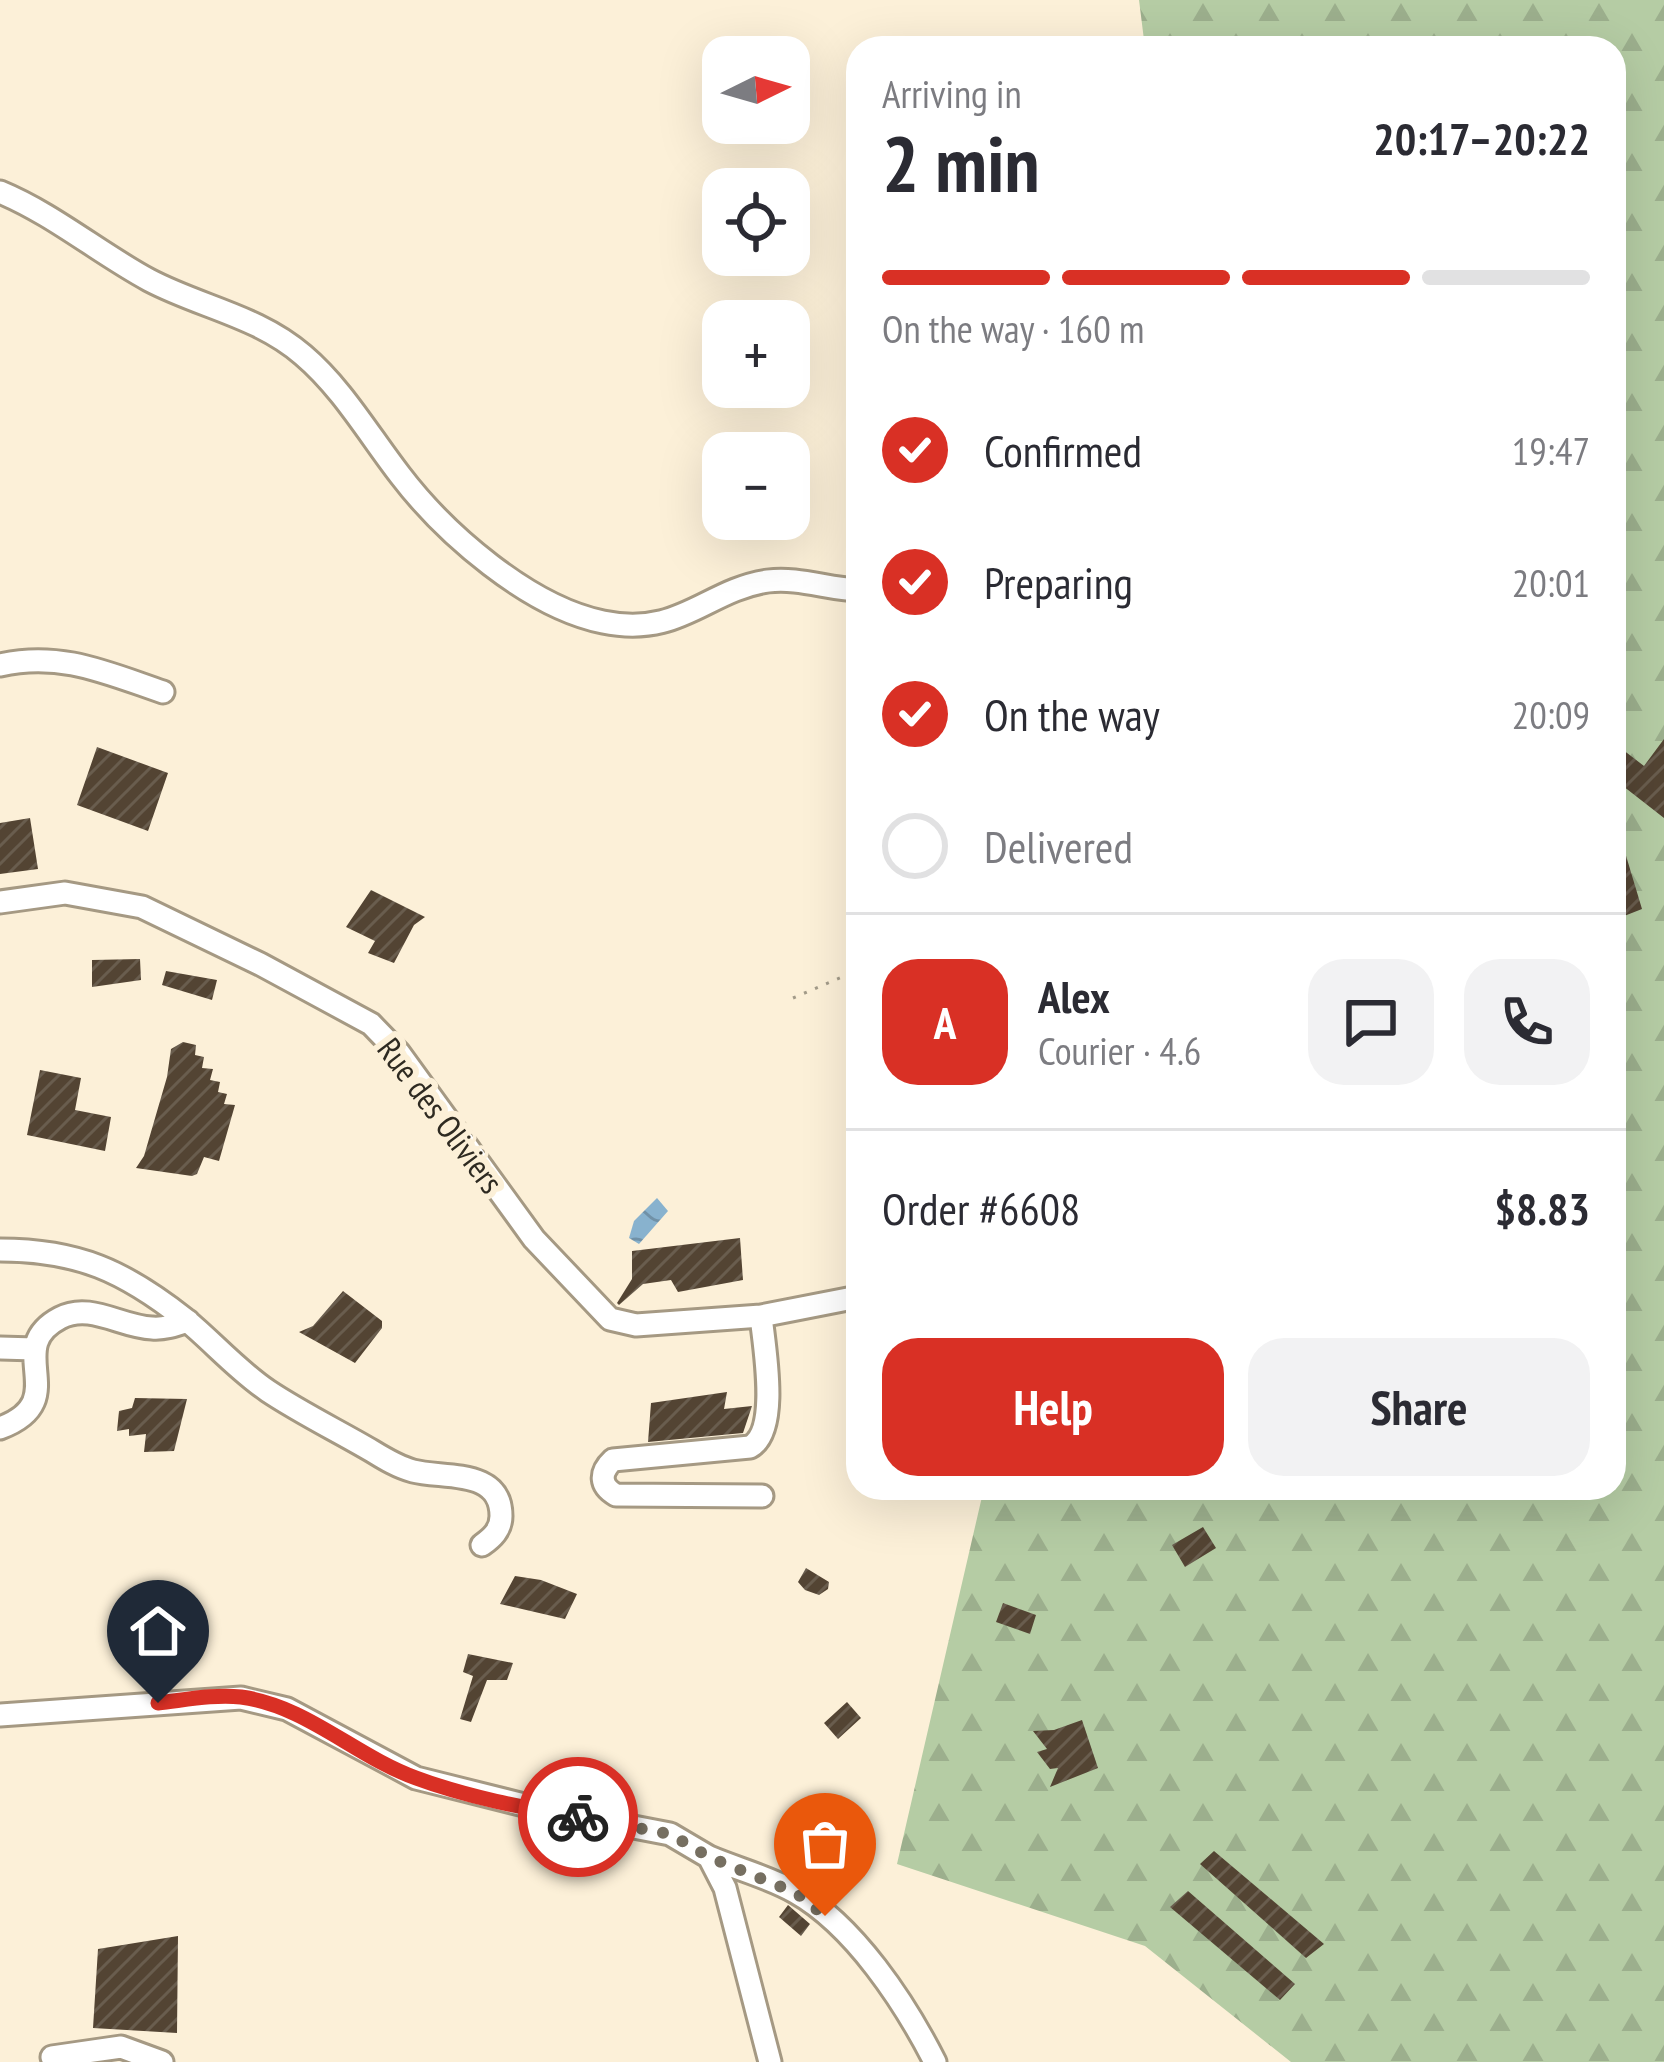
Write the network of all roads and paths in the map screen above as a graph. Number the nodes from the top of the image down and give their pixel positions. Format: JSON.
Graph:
{"nodes":[{"id":1,"x":0,"y":192,"type":"edge"},
{"id":2,"x":846,"y":589,"type":"edge"},
{"id":3,"x":0,"y":665,"type":"edge"},
{"id":4,"x":163,"y":692,"type":"dead end"},
{"id":5,"x":0,"y":902,"type":"edge"},
{"id":6,"x":846,"y":975,"type":"edge"},
{"id":7,"x":793,"y":998,"type":"dead end"},
{"id":8,"x":0,"y":1250,"type":"edge"},
{"id":9,"x":846,"y":1299,"type":"edge"},
{"id":10,"x":761,"y":1316,"type":"junction"},
{"id":11,"x":188,"y":1322,"type":"junction"},
{"id":12,"x":0,"y":1348,"type":"edge"},
{"id":13,"x":35,"y":1349,"type":"junction"},
{"id":14,"x":0,"y":1429,"type":"edge"},
{"id":15,"x":762,"y":1496,"type":"dead end"},
{"id":16,"x":482,"y":1545,"type":"dead end"},
{"id":17,"x":0,"y":1715,"type":"edge"},
{"id":18,"x":709,"y":1857,"type":"junction"},
{"id":19,"x":52,"y":2057,"type":"dead end"},
{"id":20,"x":162,"y":2062,"type":"edge"},
{"id":21,"x":770,"y":2062,"type":"edge"},
{"id":22,"x":935,"y":2062,"type":"edge"}],
"edges":[{"from":1,"to":2,"type":"street"},
{"from":3,"to":4,"type":"street"},
{"from":5,"to":10,"type":"street","name":"Rue des Oliviers"},
{"from":6,"to":7,"type":"path"},
{"from":8,"to":11,"type":"street"},
{"from":9,"to":10,"type":"street","name":"Rue des Oliviers"},
{"from":10,"to":15,"type":"street"},
{"from":11,"to":13,"type":"street"},
{"from":11,"to":16,"type":"street"},
{"from":12,"to":13,"type":"street"},
{"from":13,"to":14,"type":"street"},
{"from":17,"to":18,"type":"street"},
{"from":18,"to":21,"type":"street"},
{"from":18,"to":22,"type":"street"},
{"from":19,"to":20,"type":"street"}]}
